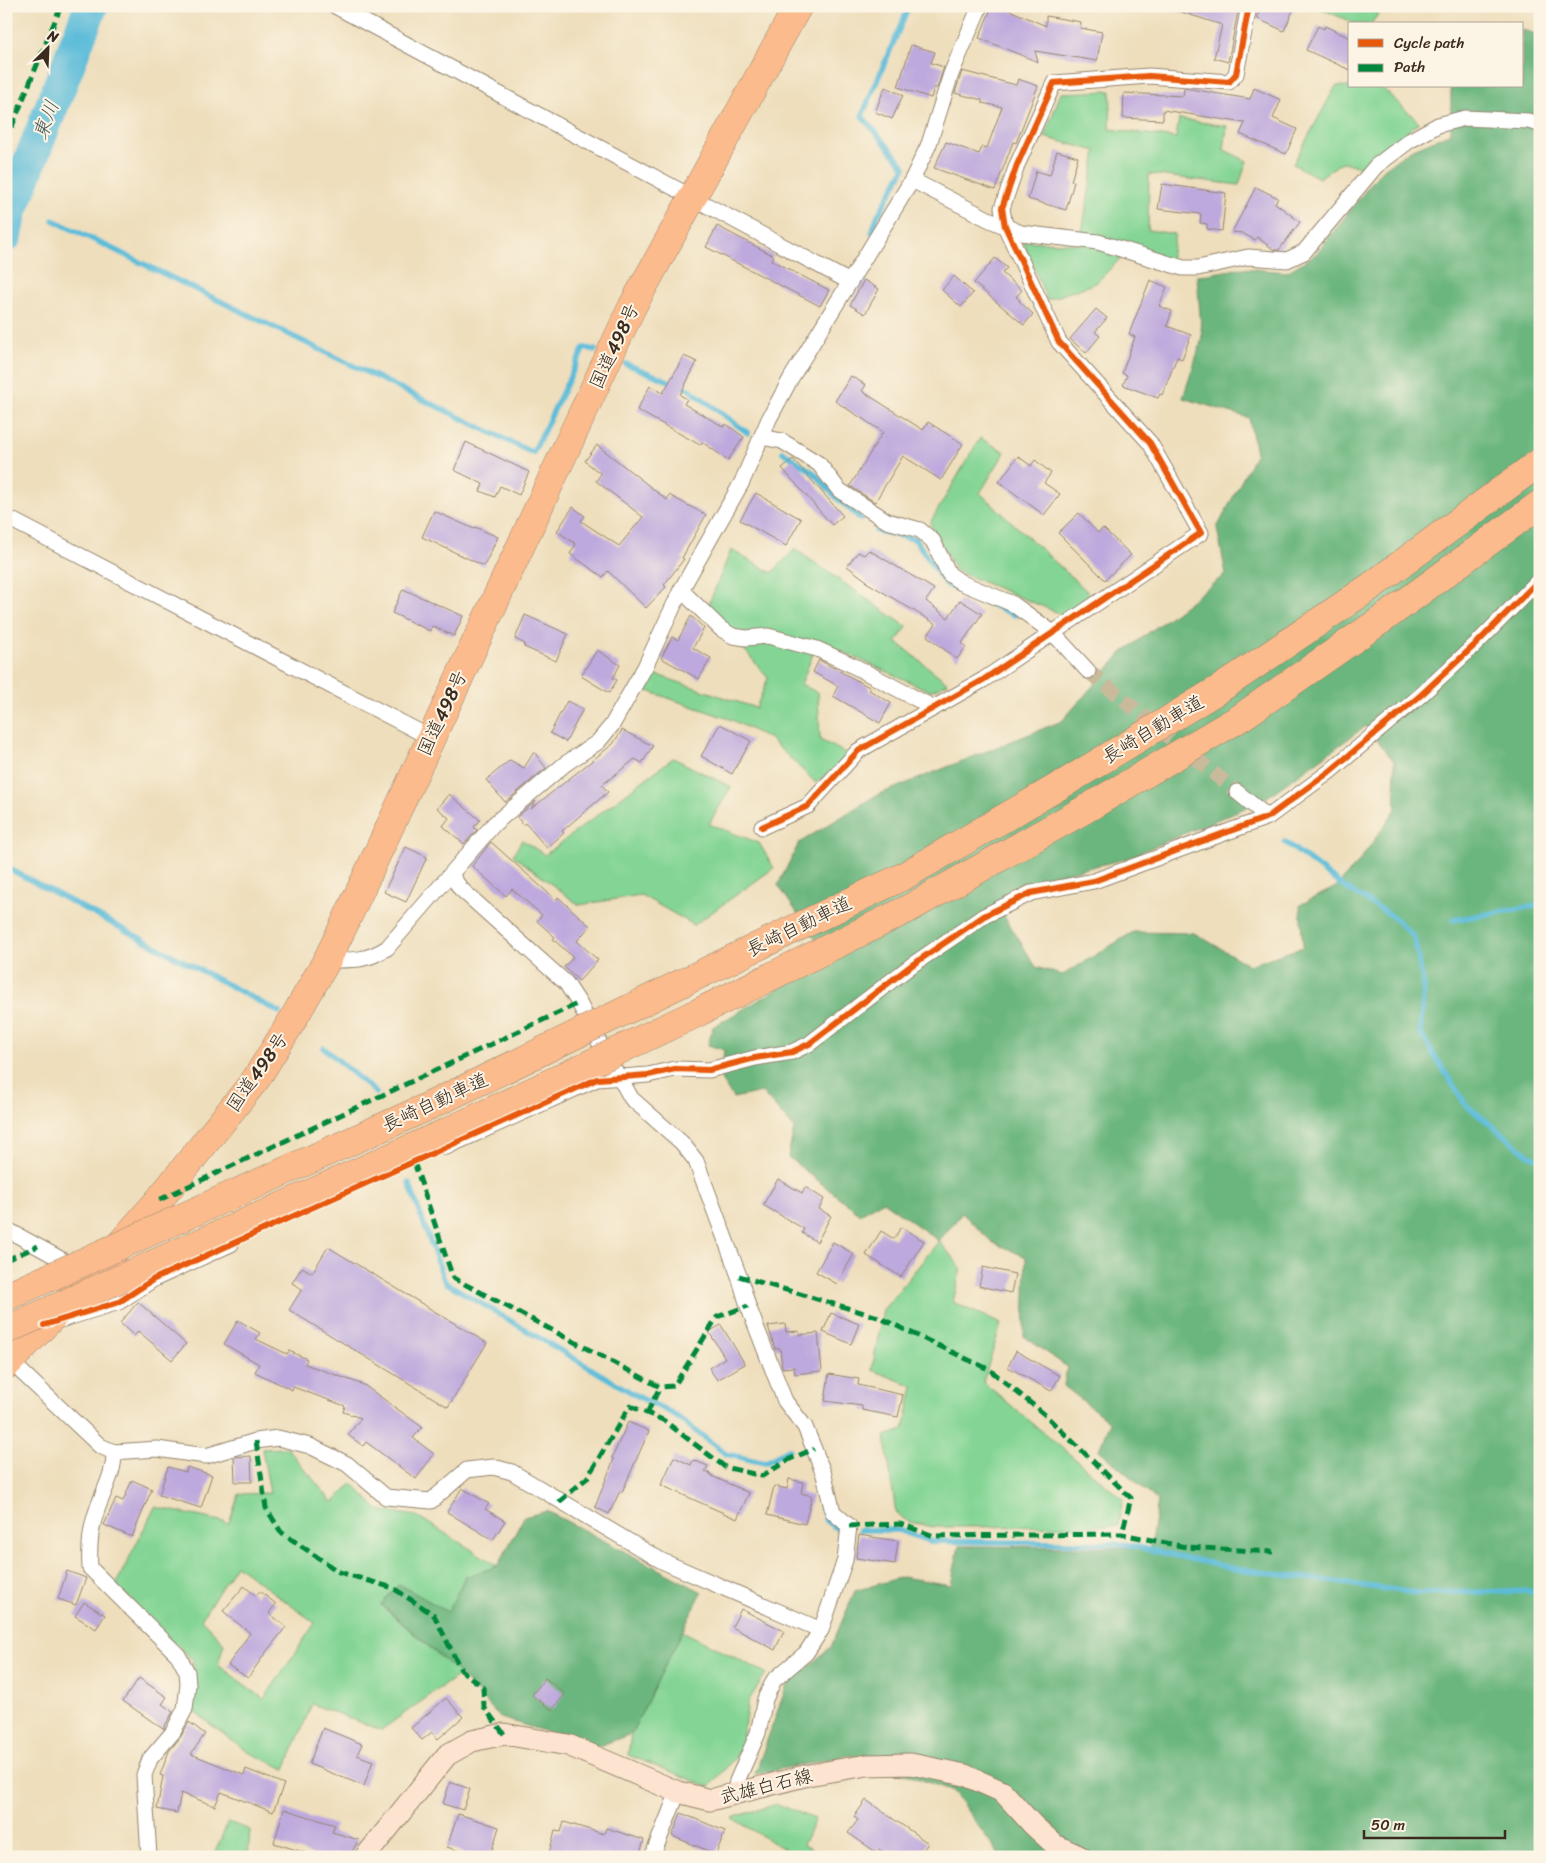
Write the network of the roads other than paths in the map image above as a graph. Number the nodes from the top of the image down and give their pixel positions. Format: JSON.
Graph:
{"nodes":[{"id":1,"x":334,"y":6,"type":"edge"},
{"id":2,"x":798,"y":6,"type":"edge"},
{"id":3,"x":980,"y":6,"type":"edge"},
{"id":4,"x":1249,"y":6,"type":"edge"},
{"id":5,"x":1540,"y":124,"type":"edge"},
{"id":6,"x":912,"y":180,"type":"junction"},
{"id":7,"x":692,"y":197,"type":"junction"},
{"id":8,"x":1005,"y":226,"type":"junction"},
{"id":9,"x":850,"y":282,"type":"junction"},
{"id":10,"x":761,"y":437,"type":"junction"},
{"id":11,"x":1540,"y":462,"type":"edge"},
{"id":12,"x":1540,"y":504,"type":"edge"},
{"id":13,"x":6,"y":517,"type":"edge"},
{"id":14,"x":1540,"y":579,"type":"edge"},
{"id":15,"x":681,"y":590,"type":"junction"},
{"id":16,"x":1053,"y":633,"type":"junction"},
{"id":17,"x":1088,"y":671,"type":"tunnel mouth"},
{"id":18,"x":932,"y":707,"type":"junction"},
{"id":19,"x":431,"y":738,"type":"junction"},
{"id":20,"x":1237,"y":792,"type":"tunnel mouth"},
{"id":21,"x":1268,"y":817,"type":"junction"},
{"id":22,"x":762,"y":827,"type":"dead end"},
{"id":23,"x":451,"y":874,"type":"junction"},
{"id":24,"x":327,"y":960,"type":"junction"},
{"id":25,"x":619,"y":1076,"type":"junction"},
{"id":26,"x":6,"y":1229,"type":"edge"},
{"id":27,"x":92,"y":1276,"type":"junction"},
{"id":28,"x":6,"y":1297,"type":"edge"},
{"id":29,"x":44,"y":1326,"type":"junction"},
{"id":30,"x":6,"y":1330,"type":"edge"},
{"id":31,"x":8,"y":1363,"type":"edge"},
{"id":32,"x":114,"y":1452,"type":"junction"},
{"id":33,"x":820,"y":1630,"type":"junction"},
{"id":34,"x":678,"y":1792,"type":"junction"},
{"id":35,"x":735,"y":1794,"type":"junction"},
{"id":36,"x":149,"y":1857,"type":"edge"},
{"id":37,"x":365,"y":1857,"type":"edge"},
{"id":38,"x":652,"y":1857,"type":"edge"},
{"id":39,"x":1081,"y":1857,"type":"edge"}],
"edges":[{"from":1,"to":7,"type":"street"},
{"from":2,"to":7,"type":"highway","name":"国道498号"},
{"from":3,"to":6,"type":"street"},
{"from":4,"to":8,"type":"street"},
{"from":5,"to":8,"type":"street"},
{"from":6,"to":8,"type":"street"},
{"from":6,"to":9,"type":"street"},
{"from":7,"to":9,"type":"street"},
{"from":7,"to":19,"type":"highway","name":"国道498号"},
{"from":8,"to":16,"type":"street"},
{"from":9,"to":10,"type":"street"},
{"from":10,"to":15,"type":"street"},
{"from":10,"to":16,"type":"street"},
{"from":11,"to":28,"type":"highway","name":"長崎自動車道","bridge":true},
{"from":12,"to":30,"type":"highway","name":"長崎自動車道","bridge":true},
{"from":13,"to":19,"type":"street"},
{"from":14,"to":21,"type":"street"},
{"from":15,"to":18,"type":"street"},
{"from":15,"to":23,"type":"street"},
{"from":16,"to":17,"type":"street"},
{"from":16,"to":18,"type":"street"},
{"from":18,"to":22,"type":"street"},
{"from":19,"to":24,"type":"highway","name":"国道498号"},
{"from":20,"to":21,"type":"street"},
{"from":21,"to":25,"type":"street"},
{"from":23,"to":24,"type":"street"},
{"from":23,"to":25,"type":"street"},
{"from":24,"to":27,"type":"highway","name":"国道498号"},
{"from":25,"to":29,"type":"street"},
{"from":25,"to":33,"type":"street"},
{"from":26,"to":27,"type":"street"},
{"from":27,"to":29,"type":"highway","name":"国道498号"},
{"from":29,"to":31,"type":"highway","name":"国道498号"},
{"from":31,"to":32,"type":"street"},
{"from":32,"to":33,"type":"street"},
{"from":32,"to":36,"type":"street"},
{"from":33,"to":35,"type":"street"},
{"from":34,"to":35,"type":"main road","name":"武雄白石線"},
{"from":34,"to":37,"type":"main road","name":"武雄白石線"},
{"from":34,"to":38,"type":"street"},
{"from":35,"to":39,"type":"main road","name":"武雄白石線"}]}
